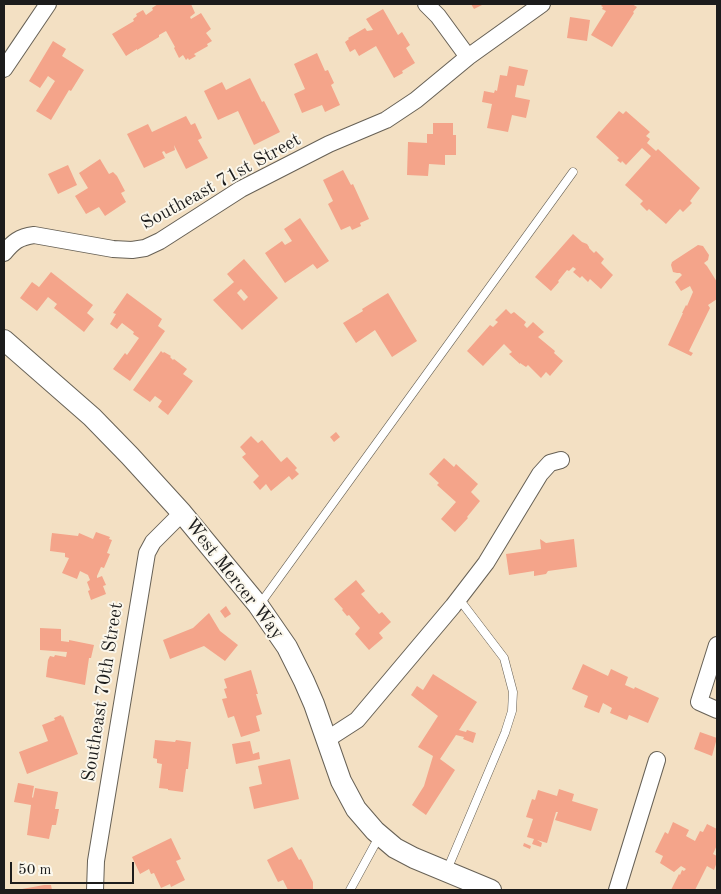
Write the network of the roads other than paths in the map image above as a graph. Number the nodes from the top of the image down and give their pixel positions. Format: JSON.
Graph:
{"nodes":[{"id":1,"x":48,"y":4,"type":"edge"},
{"id":2,"x":426,"y":4,"type":"edge"},
{"id":3,"x":542,"y":4,"type":"edge"},
{"id":4,"x":468,"y":57,"type":"junction"},
{"id":5,"x":4,"y":69,"type":"edge"},
{"id":6,"x":573,"y":172,"type":"dead end"},
{"id":7,"x":4,"y":253,"type":"edge"},
{"id":8,"x":4,"y":340,"type":"edge"},
{"id":9,"x":561,"y":460,"type":"dead end"},
{"id":10,"x":182,"y":513,"type":"junction"},
{"id":11,"x":459,"y":599,"type":"junction"},
{"id":12,"x":258,"y":605,"type":"junction"},
{"id":13,"x":717,"y":645,"type":"edge"},
{"id":14,"x":717,"y":710,"type":"edge"},
{"id":15,"x":326,"y":740,"type":"junction"},
{"id":16,"x":657,"y":760,"type":"dead end"},
{"id":17,"x":380,"y":836,"type":"junction"},
{"id":18,"x":446,"y":872,"type":"junction"},
{"id":19,"x":95,"y":890,"type":"edge"},
{"id":20,"x":350,"y":890,"type":"edge"},
{"id":21,"x":491,"y":890,"type":"edge"},
{"id":22,"x":617,"y":890,"type":"edge"}],
"edges":[{"from":1,"to":5,"type":"street"},
{"from":2,"to":4,"type":"street"},
{"from":3,"to":4,"type":"street","name":"Southeast 71st Street"},
{"from":4,"to":7,"type":"street","name":"Southeast 71st Street"},
{"from":6,"to":12,"type":"lane"},
{"from":8,"to":10,"type":"street","name":"West Mercer Way"},
{"from":9,"to":11,"type":"street"},
{"from":10,"to":12,"type":"street","name":"West Mercer Way"},
{"from":10,"to":19,"type":"street","name":"Southeast 70th Street"},
{"from":11,"to":15,"type":"street"},
{"from":11,"to":18,"type":"lane"},
{"from":12,"to":15,"type":"street","name":"West Mercer Way"},
{"from":13,"to":14,"type":"street"},
{"from":15,"to":17,"type":"street","name":"West Mercer Way"},
{"from":16,"to":22,"type":"street"},
{"from":17,"to":18,"type":"street","name":"West Mercer Way"},
{"from":17,"to":20,"type":"lane"},
{"from":18,"to":21,"type":"street","name":"West Mercer Way"}]}
